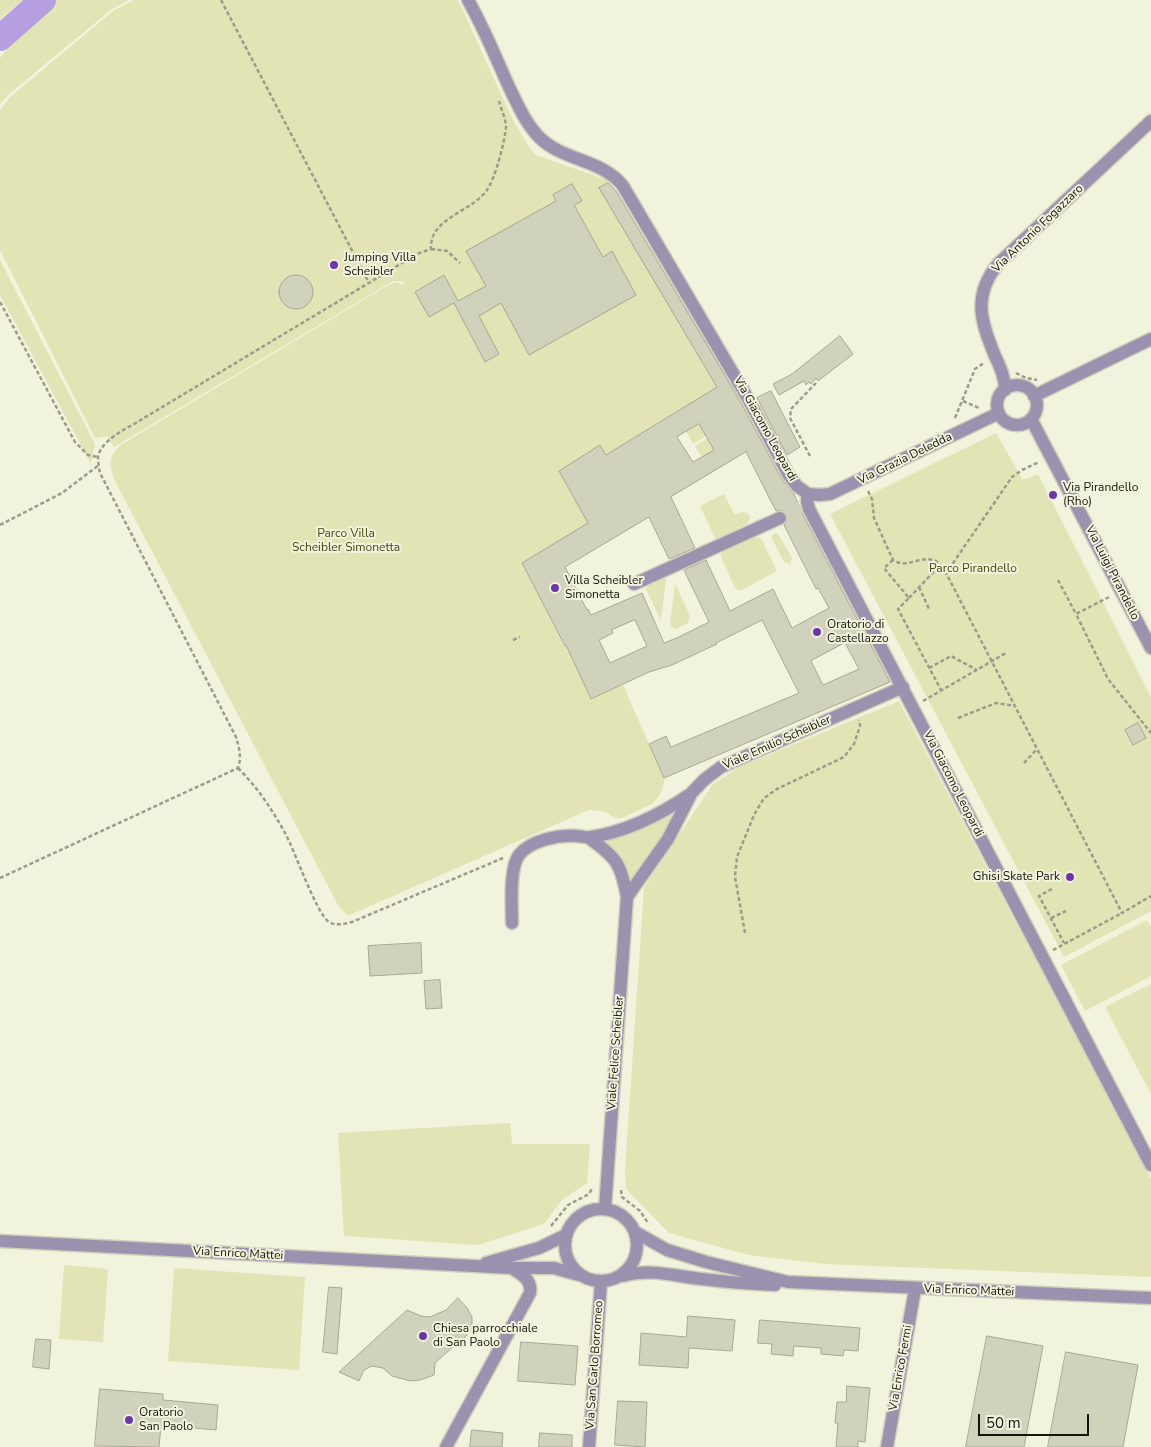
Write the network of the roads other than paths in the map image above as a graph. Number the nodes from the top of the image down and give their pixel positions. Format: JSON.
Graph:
{"nodes":[{"id":1,"x":468,"y":0,"type":"edge"},
{"id":2,"x":1151,"y":121,"type":"edge"},
{"id":3,"x":1151,"y":339,"type":"edge"},
{"id":4,"x":1005,"y":390,"type":"junction"},
{"id":5,"x":1034,"y":396,"type":"junction"},
{"id":6,"x":999,"y":413,"type":"junction"},
{"id":7,"x":1031,"y":419,"type":"junction"},
{"id":8,"x":806,"y":502,"type":"junction"},
{"id":9,"x":780,"y":518,"type":"tunnel mouth"},
{"id":10,"x":634,"y":584,"type":"dead end"},
{"id":11,"x":1151,"y":648,"type":"edge"},
{"id":12,"x":903,"y":687,"type":"junction"},
{"id":13,"x":691,"y":794,"type":"junction"},
{"id":14,"x":589,"y":838,"type":"junction"},
{"id":15,"x":627,"y":897,"type":"junction"},
{"id":16,"x":512,"y":923,"type":"dead end"},
{"id":17,"x":1151,"y":1165,"type":"edge"},
{"id":18,"x":605,"y":1209,"type":"junction"},
{"id":19,"x":635,"y":1232,"type":"junction"},
{"id":20,"x":566,"y":1234,"type":"junction"},
{"id":21,"x":0,"y":1241,"type":"edge"},
{"id":22,"x":476,"y":1266,"type":"junction"},
{"id":23,"x":512,"y":1268,"type":"junction"},
{"id":24,"x":579,"y":1275,"type":"junction"},
{"id":25,"x":619,"y":1277,"type":"junction"},
{"id":26,"x":601,"y":1282,"type":"junction"},
{"id":27,"x":788,"y":1282,"type":"junction"},
{"id":28,"x":915,"y":1289,"type":"junction"},
{"id":29,"x":1151,"y":1298,"type":"edge"},
{"id":30,"x":446,"y":1447,"type":"edge"},
{"id":31,"x":589,"y":1447,"type":"edge"},
{"id":32,"x":887,"y":1447,"type":"edge"}],
"edges":[{"from":1,"to":8,"type":"street","name":"Via Giacomo Leopardi"},
{"from":2,"to":4,"type":"street","name":"Via Antonio Fogazzaro"},
{"from":3,"to":5,"type":"street"},
{"from":4,"to":5,"type":"street"},
{"from":4,"to":6,"type":"street"},
{"from":5,"to":7,"type":"street"},
{"from":6,"to":7,"type":"street"},
{"from":6,"to":8,"type":"street","name":"Via Grazia Deledda"},
{"from":7,"to":11,"type":"street","name":"Via Luigi Pirandello"},
{"from":8,"to":12,"type":"street","name":"Via Giacomo Leopardi"},
{"from":9,"to":10,"type":"street"},
{"from":12,"to":13,"type":"street","name":"Viale Emilio Scheibler"},
{"from":12,"to":17,"type":"street","name":"Via Giacomo Leopardi"},
{"from":13,"to":14,"type":"street","name":"Viale Emilio Scheibler"},
{"from":13,"to":15,"type":"street"},
{"from":14,"to":15,"type":"street","name":"Viale Felice Scheibler"},
{"from":14,"to":16,"type":"street","name":"Viale Emilio Scheibler"},
{"from":15,"to":18,"type":"street","name":"Viale Felice Scheibler"},
{"from":18,"to":19,"type":"street"},
{"from":18,"to":20,"type":"street"},
{"from":19,"to":25,"type":"street"},
{"from":19,"to":27,"type":"street","name":"Via Enrico Mattei"},
{"from":20,"to":22,"type":"street","name":"Via Enrico Mattei"},
{"from":20,"to":24,"type":"street"},
{"from":21,"to":22,"type":"street","name":"Via Enrico Mattei"},
{"from":22,"to":23,"type":"street","name":"Via Enrico Mattei"},
{"from":23,"to":24,"type":"street","name":"Via Enrico Mattei"},
{"from":23,"to":30,"type":"street"},
{"from":24,"to":26,"type":"street"},
{"from":25,"to":26,"type":"street"},
{"from":25,"to":27,"type":"street","name":"Via Enrico Mattei"},
{"from":26,"to":31,"type":"street","name":"Via San Carlo Borromeo"},
{"from":27,"to":28,"type":"street","name":"Via Enrico Mattei"},
{"from":28,"to":29,"type":"street","name":"Via Enrico Mattei"},
{"from":28,"to":32,"type":"street","name":"Via Enrico Fermi"}]}
